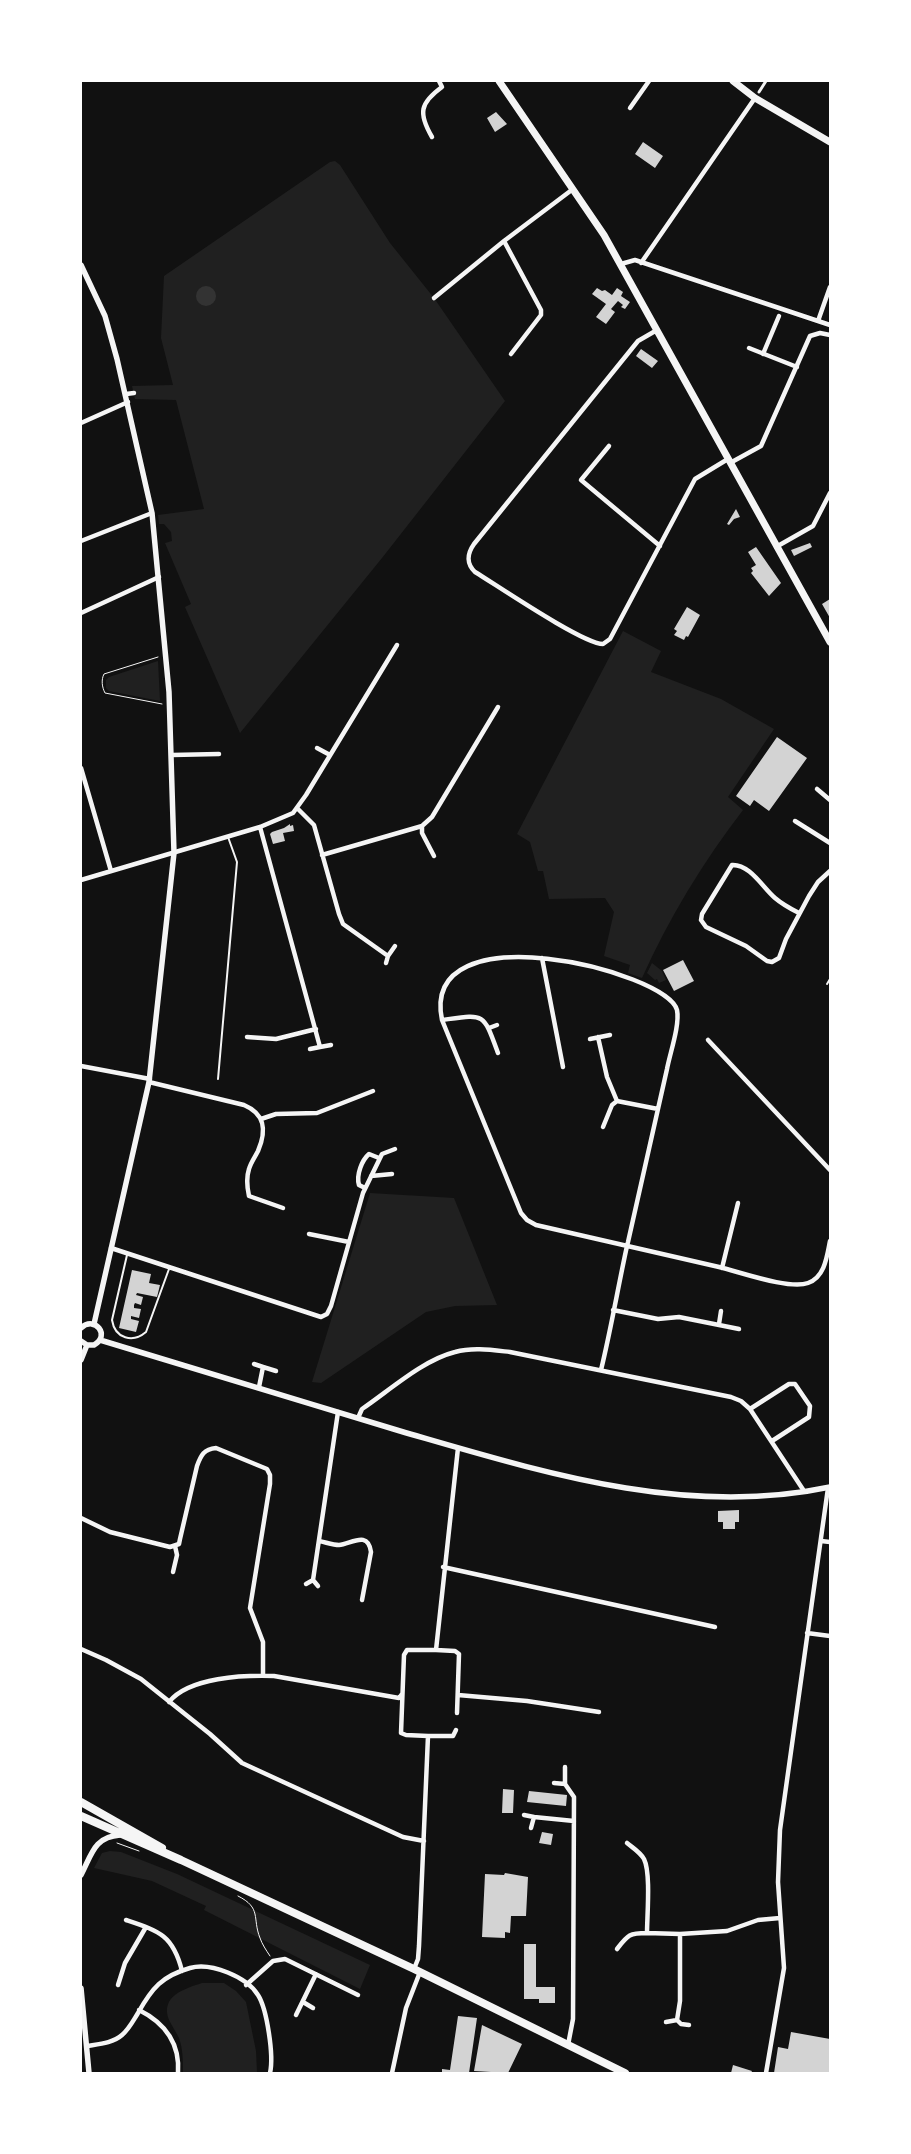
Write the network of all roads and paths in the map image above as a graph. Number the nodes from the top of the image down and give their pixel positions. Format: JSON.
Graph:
{"nodes":[{"id":1,"x":439,"y":81,"type":"edge"},
{"id":2,"x":499,"y":81,"type":"edge"},
{"id":3,"x":649,"y":81,"type":"edge"},
{"id":4,"x":734,"y":81,"type":"edge"},
{"id":5,"x":766,"y":81,"type":"edge"},
{"id":6,"x":757,"y":95,"type":"junction"},
{"id":7,"x":630,"y":108,"type":"dead end"},
{"id":8,"x":432,"y":137,"type":"dead end"},
{"id":9,"x":830,"y":142,"type":"edge"},
{"id":10,"x":573,"y":189,"type":"junction"},
{"id":11,"x":504,"y":241,"type":"junction"},
{"id":12,"x":641,"y":263,"type":"junction"},
{"id":13,"x":621,"y":264,"type":"junction"},
{"id":14,"x":81,"y":265,"type":"edge"},
{"id":15,"x":830,"y":287,"type":"edge"},
{"id":16,"x":434,"y":298,"type":"dead end"},
{"id":17,"x":779,"y":316,"type":"dead end"},
{"id":18,"x":818,"y":321,"type":"junction"},
{"id":19,"x":830,"y":325,"type":"edge"},
{"id":20,"x":658,"y":330,"type":"junction"},
{"id":21,"x":830,"y":335,"type":"edge"},
{"id":22,"x":749,"y":348,"type":"dead end"},
{"id":23,"x":510,"y":354,"type":"dead end"},
{"id":24,"x":763,"y":354,"type":"junction"},
{"id":25,"x":797,"y":367,"type":"junction"},
{"id":26,"x":134,"y":393,"type":"dead end"},
{"id":27,"x":126,"y":394,"type":"junction"},
{"id":28,"x":128,"y":402,"type":"junction"},
{"id":29,"x":81,"y":423,"type":"edge"},
{"id":30,"x":609,"y":446,"type":"dead end"},
{"id":31,"x":728,"y":461,"type":"junction"},
{"id":32,"x":830,"y":493,"type":"edge"},
{"id":33,"x":825,"y":503,"type":"junction"},
{"id":34,"x":830,"y":506,"type":"edge"},
{"id":35,"x":152,"y":513,"type":"junction"},
{"id":36,"x":81,"y":541,"type":"edge"},
{"id":37,"x":660,"y":546,"type":"junction"},
{"id":38,"x":776,"y":547,"type":"junction"},
{"id":39,"x":158,"y":578,"type":"junction"},
{"id":40,"x":81,"y":613,"type":"edge"},
{"id":41,"x":830,"y":642,"type":"edge"},
{"id":42,"x":397,"y":646,"type":"dead end"},
{"id":43,"x":166,"y":654,"type":"junction"},
{"id":44,"x":170,"y":706,"type":"junction"},
{"id":45,"x":498,"y":707,"type":"dead end"},
{"id":46,"x":317,"y":748,"type":"dead end"},
{"id":47,"x":172,"y":754,"type":"junction"},
{"id":48,"x":219,"y":754,"type":"dead end"},
{"id":49,"x":330,"y":755,"type":"junction"},
{"id":50,"x":81,"y":768,"type":"edge"},
{"id":51,"x":817,"y":789,"type":"dead end"},
{"id":52,"x":830,"y":800,"type":"edge"},
{"id":53,"x":297,"y":808,"type":"junction"},
{"id":54,"x":795,"y":821,"type":"dead end"},
{"id":55,"x":422,"y":826,"type":"junction"},
{"id":56,"x":260,"y":827,"type":"junction"},
{"id":57,"x":228,"y":837,"type":"junction"},
{"id":58,"x":830,"y":843,"type":"edge"},
{"id":59,"x":174,"y":853,"type":"junction"},
{"id":60,"x":322,"y":855,"type":"junction"},
{"id":61,"x":434,"y":856,"type":"dead end"},
{"id":62,"x":111,"y":871,"type":"junction"},
{"id":63,"x":830,"y":871,"type":"edge"},
{"id":64,"x":81,"y":880,"type":"edge"},
{"id":65,"x":799,"y":913,"type":"junction"},
{"id":66,"x":395,"y":946,"type":"dead end"},
{"id":67,"x":388,"y":956,"type":"junction"},
{"id":68,"x":542,"y":958,"type":"junction"},
{"id":69,"x":386,"y":963,"type":"dead end"},
{"id":70,"x":830,"y":979,"type":"edge"},
{"id":71,"x":827,"y":984,"type":"dead end"},
{"id":72,"x":442,"y":1020,"type":"junction"},
{"id":73,"x":497,"y":1025,"type":"dead end"},
{"id":74,"x":489,"y":1028,"type":"junction"},
{"id":75,"x":316,"y":1029,"type":"junction"},
{"id":76,"x":610,"y":1035,"type":"dead end"},
{"id":77,"x":247,"y":1037,"type":"dead end"},
{"id":78,"x":598,"y":1037,"type":"junction"},
{"id":79,"x":590,"y":1039,"type":"dead end"},
{"id":80,"x":708,"y":1040,"type":"dead end"},
{"id":81,"x":330,"y":1045,"type":"dead end"},
{"id":82,"x":320,"y":1047,"type":"junction"},
{"id":83,"x":310,"y":1049,"type":"dead end"},
{"id":84,"x":498,"y":1052,"type":"dead end"},
{"id":85,"x":81,"y":1066,"type":"edge"},
{"id":86,"x":563,"y":1067,"type":"dead end"},
{"id":87,"x":218,"y":1079,"type":"dead end"},
{"id":88,"x":150,"y":1080,"type":"junction"},
{"id":89,"x":373,"y":1091,"type":"dead end"},
{"id":90,"x":617,"y":1100,"type":"junction"},
{"id":91,"x":658,"y":1108,"type":"junction"},
{"id":92,"x":261,"y":1119,"type":"junction"},
{"id":93,"x":603,"y":1127,"type":"dead end"},
{"id":94,"x":395,"y":1149,"type":"dead end"},
{"id":95,"x":379,"y":1158,"type":"junction"},
{"id":96,"x":830,"y":1170,"type":"edge"},
{"id":97,"x":392,"y":1174,"type":"dead end"},
{"id":98,"x":371,"y":1176,"type":"junction"},
{"id":99,"x":365,"y":1188,"type":"junction"},
{"id":100,"x":738,"y":1203,"type":"dead end"},
{"id":101,"x":283,"y":1208,"type":"dead end"},
{"id":102,"x":309,"y":1234,"type":"dead end"},
{"id":103,"x":830,"y":1241,"type":"edge"},
{"id":104,"x":349,"y":1242,"type":"junction"},
{"id":105,"x":627,"y":1246,"type":"junction"},
{"id":106,"x":111,"y":1248,"type":"junction"},
{"id":107,"x":128,"y":1253,"type":"junction"},
{"id":108,"x":170,"y":1267,"type":"junction"},
{"id":109,"x":722,"y":1268,"type":"junction"},
{"id":110,"x":613,"y":1310,"type":"junction"},
{"id":111,"x":721,"y":1311,"type":"dead end"},
{"id":112,"x":94,"y":1324,"type":"junction"},
{"id":113,"x":719,"y":1324,"type":"junction"},
{"id":114,"x":82,"y":1327,"type":"edge"},
{"id":115,"x":739,"y":1329,"type":"dead end"},
{"id":116,"x":100,"y":1340,"type":"junction"},
{"id":117,"x":84,"y":1343,"type":"edge"},
{"id":118,"x":81,"y":1360,"type":"edge"},
{"id":119,"x":254,"y":1364,"type":"dead end"},
{"id":120,"x":263,"y":1367,"type":"junction"},
{"id":121,"x":276,"y":1370,"type":"dead end"},
{"id":122,"x":601,"y":1370,"type":"junction"},
{"id":123,"x":259,"y":1387,"type":"junction"},
{"id":124,"x":750,"y":1409,"type":"junction"},
{"id":125,"x":338,"y":1412,"type":"junction"},
{"id":126,"x":358,"y":1418,"type":"junction"},
{"id":127,"x":772,"y":1441,"type":"junction"},
{"id":128,"x":458,"y":1448,"type":"junction"},
{"id":129,"x":829,"y":1488,"type":"edge"},
{"id":130,"x":804,"y":1491,"type":"junction"},
{"id":131,"x":81,"y":1518,"type":"edge"},
{"id":132,"x":319,"y":1541,"type":"junction"},
{"id":133,"x":821,"y":1541,"type":"junction"},
{"id":134,"x":830,"y":1542,"type":"edge"},
{"id":135,"x":175,"y":1546,"type":"junction"},
{"id":136,"x":443,"y":1567,"type":"junction"},
{"id":137,"x":173,"y":1572,"type":"dead end"},
{"id":138,"x":313,"y":1580,"type":"junction"},
{"id":139,"x":306,"y":1584,"type":"dead end"},
{"id":140,"x":318,"y":1586,"type":"dead end"},
{"id":141,"x":362,"y":1600,"type":"dead end"},
{"id":142,"x":714,"y":1627,"type":"dead end"},
{"id":143,"x":807,"y":1633,"type":"junction"},
{"id":144,"x":830,"y":1636,"type":"edge"},
{"id":145,"x":81,"y":1649,"type":"edge"},
{"id":146,"x":436,"y":1650,"type":"junction"},
{"id":147,"x":263,"y":1675,"type":"junction"},
{"id":148,"x":402,"y":1694,"type":"junction"},
{"id":149,"x":458,"y":1695,"type":"junction"},
{"id":150,"x":169,"y":1702,"type":"junction"},
{"id":151,"x":600,"y":1712,"type":"dead end"},
{"id":152,"x":457,"y":1713,"type":"dead end"},
{"id":153,"x":456,"y":1730,"type":"dead end"},
{"id":154,"x":428,"y":1736,"type":"junction"},
{"id":155,"x":565,"y":1767,"type":"dead end"},
{"id":156,"x":554,"y":1783,"type":"dead end"},
{"id":157,"x":565,"y":1784,"type":"junction"},
{"id":158,"x":81,"y":1802,"type":"edge"},
{"id":159,"x":524,"y":1815,"type":"dead end"},
{"id":160,"x":81,"y":1816,"type":"edge"},
{"id":161,"x":534,"y":1817,"type":"junction"},
{"id":162,"x":574,"y":1822,"type":"junction"},
{"id":163,"x":531,"y":1828,"type":"dead end"},
{"id":164,"x":120,"y":1835,"type":"junction"},
{"id":165,"x":424,"y":1841,"type":"junction"},
{"id":166,"x":114,"y":1843,"type":"dead end"},
{"id":167,"x":627,"y":1843,"type":"dead end"},
{"id":168,"x":146,"y":1854,"type":"dead end"},
{"id":169,"x":181,"y":1860,"type":"junction"},
{"id":170,"x":81,"y":1875,"type":"edge"},
{"id":171,"x":232,"y":1893,"type":"dead end"},
{"id":172,"x":780,"y":1918,"type":"junction"},
{"id":173,"x":126,"y":1920,"type":"dead end"},
{"id":174,"x":146,"y":1927,"type":"junction"},
{"id":175,"x":647,"y":1933,"type":"junction"},
{"id":176,"x":680,"y":1934,"type":"junction"},
{"id":177,"x":617,"y":1949,"type":"dead end"},
{"id":178,"x":273,"y":1961,"type":"junction"},
{"id":179,"x":182,"y":1971,"type":"junction"},
{"id":180,"x":417,"y":1971,"type":"junction"},
{"id":181,"x":316,"y":1974,"type":"junction"},
{"id":182,"x":118,"y":1985,"type":"dead end"},
{"id":183,"x":246,"y":1985,"type":"junction"},
{"id":184,"x":81,"y":1988,"type":"edge"},
{"id":185,"x":358,"y":1995,"type":"dead end"},
{"id":186,"x":302,"y":2002,"type":"junction"},
{"id":187,"x":314,"y":2008,"type":"dead end"},
{"id":188,"x":139,"y":2010,"type":"junction"},
{"id":189,"x":296,"y":2015,"type":"dead end"},
{"id":190,"x":677,"y":2020,"type":"junction"},
{"id":191,"x":666,"y":2022,"type":"dead end"},
{"id":192,"x":689,"y":2024,"type":"dead end"},
{"id":193,"x":568,"y":2044,"type":"junction"},
{"id":194,"x":87,"y":2046,"type":"junction"},
{"id":195,"x":89,"y":2073,"type":"edge"},
{"id":196,"x":178,"y":2073,"type":"edge"},
{"id":197,"x":270,"y":2073,"type":"edge"},
{"id":198,"x":392,"y":2073,"type":"edge"},
{"id":199,"x":625,"y":2073,"type":"edge"},
{"id":200,"x":766,"y":2073,"type":"edge"}],
"edges":[{"from":1,"to":8,"type":"street"},
{"from":2,"to":10,"type":"main road"},
{"from":3,"to":7,"type":"street"},
{"from":4,"to":6,"type":"main road"},
{"from":5,"to":6,"type":"street"},
{"from":6,"to":9,"type":"main road"},
{"from":6,"to":12,"type":"street"},
{"from":10,"to":11,"type":"street"},
{"from":10,"to":13,"type":"main road"},
{"from":11,"to":16,"type":"street"},
{"from":11,"to":23,"type":"street"},
{"from":12,"to":13,"type":"street"},
{"from":12,"to":18,"type":"street"},
{"from":13,"to":20,"type":"main road"},
{"from":14,"to":27,"type":"street"},
{"from":15,"to":18,"type":"street"},
{"from":17,"to":24,"type":"street"},
{"from":18,"to":19,"type":"street"},
{"from":20,"to":31,"type":"main road"},
{"from":20,"to":37,"type":"street"},
{"from":21,"to":25,"type":"street"},
{"from":22,"to":24,"type":"street"},
{"from":24,"to":25,"type":"street"},
{"from":25,"to":31,"type":"street"},
{"from":26,"to":27,"type":"street"},
{"from":27,"to":28,"type":"street"},
{"from":28,"to":29,"type":"street"},
{"from":28,"to":35,"type":"street"},
{"from":30,"to":37,"type":"street"},
{"from":31,"to":37,"type":"street"},
{"from":31,"to":38,"type":"main road"},
{"from":32,"to":33,"type":"street"},
{"from":33,"to":34,"type":"street"},
{"from":33,"to":38,"type":"street"},
{"from":35,"to":36,"type":"street"},
{"from":35,"to":39,"type":"street"},
{"from":38,"to":41,"type":"main road"},
{"from":39,"to":40,"type":"street"},
{"from":39,"to":43,"type":"street"},
{"from":42,"to":49,"type":"street"},
{"from":43,"to":44,"type":"street"},
{"from":43,"to":44,"type":"path"},
{"from":44,"to":47,"type":"street"},
{"from":45,"to":55,"type":"street"},
{"from":46,"to":49,"type":"street"},
{"from":47,"to":48,"type":"street"},
{"from":47,"to":59,"type":"street"},
{"from":49,"to":53,"type":"street"},
{"from":50,"to":62,"type":"street"},
{"from":51,"to":52,"type":"street"},
{"from":53,"to":56,"type":"street"},
{"from":53,"to":60,"type":"street"},
{"from":54,"to":58,"type":"street"},
{"from":55,"to":60,"type":"street"},
{"from":55,"to":61,"type":"street"},
{"from":56,"to":57,"type":"street"},
{"from":56,"to":75,"type":"street"},
{"from":57,"to":59,"type":"street"},
{"from":57,"to":87,"type":"lane"},
{"from":59,"to":62,"type":"street"},
{"from":59,"to":88,"type":"street"},
{"from":60,"to":67,"type":"street"},
{"from":62,"to":64,"type":"street"},
{"from":63,"to":65,"type":"street"},
{"from":65,"to":65,"type":"street"},
{"from":66,"to":67,"type":"street"},
{"from":67,"to":69,"type":"street"},
{"from":68,"to":72,"type":"street"},
{"from":68,"to":86,"type":"street"},
{"from":68,"to":91,"type":"street"},
{"from":70,"to":71,"type":"lane"},
{"from":72,"to":74,"type":"street"},
{"from":72,"to":105,"type":"street"},
{"from":73,"to":74,"type":"street"},
{"from":74,"to":84,"type":"street"},
{"from":75,"to":77,"type":"street"},
{"from":75,"to":82,"type":"street"},
{"from":76,"to":78,"type":"street"},
{"from":78,"to":79,"type":"street"},
{"from":78,"to":90,"type":"street"},
{"from":80,"to":96,"type":"street"},
{"from":81,"to":82,"type":"street"},
{"from":82,"to":83,"type":"street"},
{"from":85,"to":88,"type":"street"},
{"from":88,"to":92,"type":"street"},
{"from":88,"to":106,"type":"street"},
{"from":89,"to":92,"type":"street"},
{"from":90,"to":91,"type":"street"},
{"from":90,"to":93,"type":"street"},
{"from":91,"to":105,"type":"street"},
{"from":92,"to":101,"type":"street"},
{"from":94,"to":95,"type":"street"},
{"from":95,"to":98,"type":"street"},
{"from":95,"to":99,"type":"street"},
{"from":97,"to":98,"type":"street"},
{"from":98,"to":99,"type":"street"},
{"from":99,"to":104,"type":"street"},
{"from":100,"to":109,"type":"street"},
{"from":102,"to":104,"type":"street"},
{"from":103,"to":109,"type":"street"},
{"from":104,"to":108,"type":"street"},
{"from":105,"to":109,"type":"street"},
{"from":105,"to":110,"type":"street"},
{"from":106,"to":107,"type":"street"},
{"from":106,"to":112,"type":"street"},
{"from":107,"to":108,"type":"street"},
{"from":107,"to":108,"type":"lane"},
{"from":110,"to":113,"type":"street"},
{"from":110,"to":122,"type":"street"},
{"from":111,"to":113,"type":"street"},
{"from":112,"to":114,"type":"street"},
{"from":112,"to":116,"type":"street"},
{"from":113,"to":115,"type":"street"},
{"from":116,"to":117,"type":"street"},
{"from":116,"to":123,"type":"street"},
{"from":117,"to":118,"type":"street"},
{"from":119,"to":120,"type":"street"},
{"from":120,"to":121,"type":"street"},
{"from":120,"to":123,"type":"street"},
{"from":122,"to":124,"type":"street"},
{"from":122,"to":126,"type":"street"},
{"from":123,"to":125,"type":"street"},
{"from":124,"to":127,"type":"street"},
{"from":124,"to":127,"type":"street"},
{"from":125,"to":126,"type":"street"},
{"from":125,"to":132,"type":"street"},
{"from":126,"to":128,"type":"street"},
{"from":127,"to":130,"type":"street"},
{"from":128,"to":130,"type":"street"},
{"from":128,"to":136,"type":"street"},
{"from":129,"to":130,"type":"street"},
{"from":129,"to":133,"type":"street"},
{"from":131,"to":135,"type":"street"},
{"from":132,"to":138,"type":"street"},
{"from":132,"to":141,"type":"street"},
{"from":133,"to":134,"type":"street"},
{"from":133,"to":143,"type":"street"},
{"from":135,"to":137,"type":"street"},
{"from":135,"to":147,"type":"street"},
{"from":136,"to":142,"type":"street"},
{"from":136,"to":146,"type":"street"},
{"from":138,"to":139,"type":"street"},
{"from":138,"to":140,"type":"street"},
{"from":143,"to":144,"type":"street"},
{"from":143,"to":172,"type":"street"},
{"from":145,"to":150,"type":"street"},
{"from":146,"to":148,"type":"street"},
{"from":146,"to":149,"type":"street"},
{"from":147,"to":148,"type":"street"},
{"from":147,"to":150,"type":"street"},
{"from":148,"to":154,"type":"street"},
{"from":149,"to":151,"type":"street"},
{"from":149,"to":152,"type":"street"},
{"from":150,"to":165,"type":"street"},
{"from":153,"to":154,"type":"street"},
{"from":154,"to":165,"type":"street"},
{"from":155,"to":157,"type":"street"},
{"from":156,"to":157,"type":"street"},
{"from":157,"to":162,"type":"street"},
{"from":158,"to":169,"type":"highway"},
{"from":159,"to":161,"type":"street"},
{"from":160,"to":164,"type":"highway"},
{"from":161,"to":162,"type":"street"},
{"from":161,"to":163,"type":"street"},
{"from":162,"to":193,"type":"street"},
{"from":164,"to":169,"type":"highway"},
{"from":164,"to":170,"type":"street"},
{"from":165,"to":180,"type":"street"},
{"from":166,"to":168,"type":"path"},
{"from":167,"to":175,"type":"street"},
{"from":169,"to":180,"type":"highway"},
{"from":171,"to":178,"type":"path"},
{"from":172,"to":176,"type":"street"},
{"from":172,"to":200,"type":"street"},
{"from":173,"to":174,"type":"street"},
{"from":174,"to":179,"type":"street"},
{"from":174,"to":182,"type":"street"},
{"from":175,"to":176,"type":"street"},
{"from":175,"to":177,"type":"street"},
{"from":176,"to":190,"type":"street"},
{"from":178,"to":181,"type":"street"},
{"from":178,"to":183,"type":"street"},
{"from":179,"to":183,"type":"street"},
{"from":179,"to":188,"type":"street"},
{"from":180,"to":193,"type":"highway"},
{"from":180,"to":198,"type":"street"},
{"from":181,"to":185,"type":"street"},
{"from":181,"to":186,"type":"street"},
{"from":183,"to":197,"type":"street"},
{"from":184,"to":194,"type":"street"},
{"from":186,"to":187,"type":"street"},
{"from":186,"to":189,"type":"street"},
{"from":188,"to":194,"type":"street"},
{"from":188,"to":196,"type":"street"},
{"from":190,"to":191,"type":"street"},
{"from":190,"to":192,"type":"street"},
{"from":193,"to":199,"type":"highway"},
{"from":194,"to":195,"type":"street"}]}
